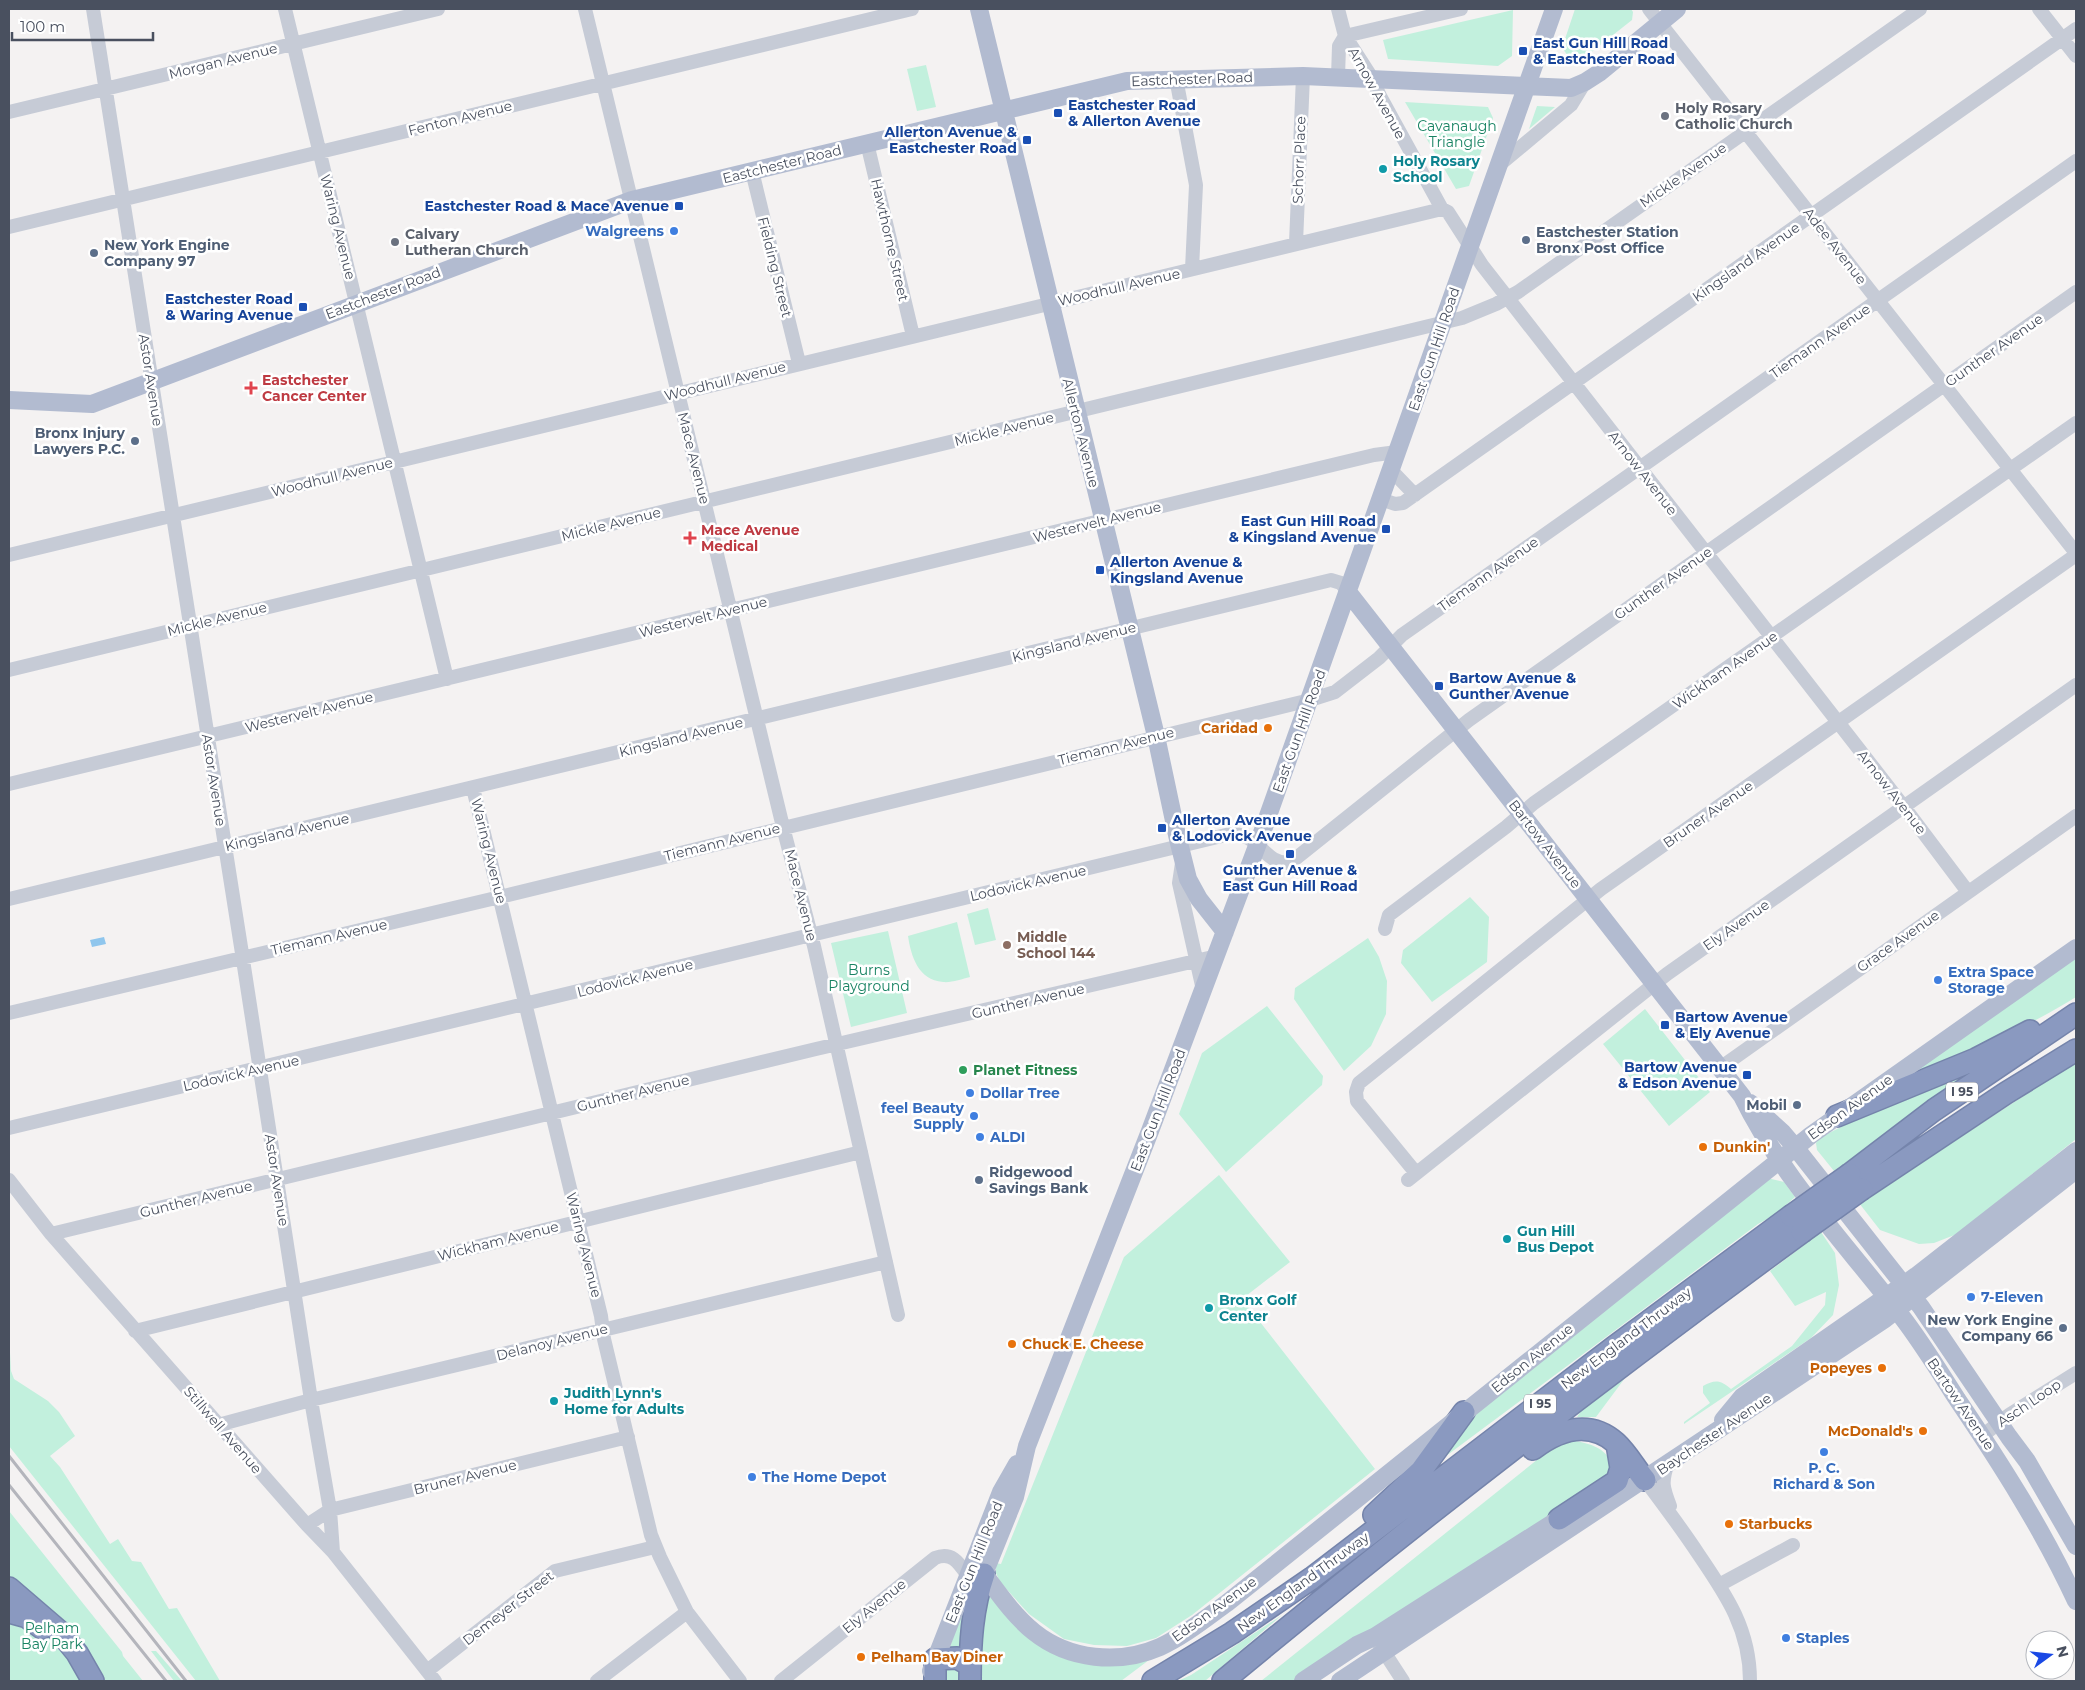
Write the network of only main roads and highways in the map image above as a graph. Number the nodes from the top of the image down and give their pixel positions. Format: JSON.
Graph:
{"nodes":[{"id":1,"x":978,"y":9,"type":"edge"},
{"id":2,"x":1554,"y":9,"type":"edge"},
{"id":3,"x":1677,"y":9,"type":"edge"},
{"id":4,"x":1655,"y":16,"type":"edge"},
{"id":5,"x":1525,"y":87,"type":"junction"},
{"id":6,"x":1003,"y":110,"type":"junction"},
{"id":7,"x":9,"y":400,"type":"edge"},
{"id":8,"x":1348,"y":592,"type":"junction"},
{"id":9,"x":1225,"y":932,"type":"junction"},
{"id":10,"x":2076,"y":948,"type":"edge"},
{"id":11,"x":2076,"y":1006,"type":"edge"},
{"id":12,"x":2076,"y":1014,"type":"edge"},
{"id":13,"x":2076,"y":1040,"type":"edge"},
{"id":14,"x":2076,"y":1050,"type":"edge"},
{"id":15,"x":2006,"y":1093,"type":"junction"},
{"id":16,"x":1742,"y":1096,"type":"junction"},
{"id":17,"x":1837,"y":1116,"type":"junction"},
{"id":18,"x":1795,"y":1147,"type":"junction"},
{"id":19,"x":2076,"y":1151,"type":"edge"},
{"id":20,"x":1780,"y":1159,"type":"junction"},
{"id":21,"x":2075,"y":1174,"type":"edge"},
{"id":22,"x":1856,"y":1182,"type":"junction"},
{"id":23,"x":1796,"y":1224,"type":"junction"},
{"id":24,"x":1909,"y":1290,"type":"junction"},
{"id":25,"x":1892,"y":1304,"type":"junction"},
{"id":26,"x":1464,"y":1412,"type":"junction"},
{"id":27,"x":1617,"y":1444,"type":"junction"},
{"id":28,"x":1644,"y":1480,"type":"junction"},
{"id":29,"x":1465,"y":1486,"type":"junction"},
{"id":30,"x":1559,"y":1519,"type":"joint"},
{"id":31,"x":2076,"y":1546,"type":"edge"},
{"id":32,"x":976,"y":1575,"type":"junction"},
{"id":33,"x":9,"y":1588,"type":"edge"},
{"id":34,"x":1290,"y":1593,"type":"junction"},
{"id":35,"x":2076,"y":1601,"type":"edge"},
{"id":36,"x":9,"y":1612,"type":"edge"},
{"id":37,"x":1379,"y":1644,"type":"junction"},
{"id":38,"x":935,"y":1659,"type":"junction"},
{"id":39,"x":970,"y":1673,"type":"edge"},
{"id":40,"x":79,"y":1681,"type":"edge"},
{"id":41,"x":93,"y":1681,"type":"edge"},
{"id":42,"x":927,"y":1681,"type":"edge"},
{"id":43,"x":935,"y":1681,"type":"edge"},
{"id":44,"x":1153,"y":1681,"type":"edge"},
{"id":45,"x":1222,"y":1681,"type":"edge"},
{"id":46,"x":1303,"y":1681,"type":"edge"},
{"id":47,"x":1340,"y":1681,"type":"edge"}],
"edges":[{"from":1,"to":6,"type":"main road","name":"Allerton Avenue"},
{"from":2,"to":5,"type":"main road","name":"East Gun Hill Road"},
{"from":3,"to":4,"type":"main road","name":"Eastchester Road"},
{"from":4,"to":5,"type":"main road","name":"Eastchester Road"},
{"from":5,"to":6,"type":"main road","name":"Eastchester Road"},
{"from":5,"to":8,"type":"main road","name":"East Gun Hill Road"},
{"from":6,"to":7,"type":"main road","name":"Eastchester Road"},
{"from":6,"to":9,"type":"main road","name":"Allerton Avenue"},
{"from":8,"to":9,"type":"main road","name":"East Gun Hill Road"},
{"from":8,"to":16,"type":"main road","name":"Bartow Avenue"},
{"from":9,"to":32,"type":"main road","name":"East Gun Hill Road"},
{"from":10,"to":17,"type":"main road","name":"Edson Avenue"},
{"from":11,"to":17,"type":"highway"},
{"from":12,"to":22,"type":"highway","name":"New England Thruway","number":"I 95"},
{"from":13,"to":15,"type":"highway"},
{"from":14,"to":15,"type":"highway","name":"New England Thruway","number":"I 95"},
{"from":15,"to":22,"type":"highway","name":"New England Thruway","number":"I 95"},
{"from":16,"to":18,"type":"main road","name":"Bartow Avenue"},
{"from":16,"to":20,"type":"main road","name":"Bartow Avenue"},
{"from":17,"to":18,"type":"main road","name":"Edson Avenue"},
{"from":18,"to":20,"type":"main road","name":"Edson Avenue"},
{"from":18,"to":24,"type":"main road","name":"Bartow Avenue"},
{"from":19,"to":24,"type":"main road"},
{"from":20,"to":25,"type":"main road","name":"Bartow Avenue"},
{"from":20,"to":26,"type":"main road","name":"Edson Avenue"},
{"from":21,"to":24,"type":"main road"},
{"from":22,"to":23,"type":"highway","name":"New England Thruway","number":"I 95","bridge":true},
{"from":23,"to":29,"type":"highway","name":"New England Thruway","number":"I 95"},
{"from":23,"to":34,"type":"highway","name":"New England Thruway","number":"I 95"},
{"from":24,"to":25,"type":"main road","name":"Baychester Avenue"},
{"from":24,"to":31,"type":"main road","name":"Bartow Avenue"},
{"from":25,"to":28,"type":"main road","name":"Baychester Avenue"},
{"from":25,"to":35,"type":"main road","name":"Bartow Avenue"},
{"from":26,"to":32,"type":"main road","name":"Edson Avenue"},
{"from":26,"to":34,"type":"highway"},
{"from":27,"to":28,"type":"highway"},
{"from":27,"to":29,"type":"highway"},
{"from":27,"to":30,"type":"highway"},
{"from":28,"to":37,"type":"main road","name":"Baychester Avenue"},
{"from":29,"to":45,"type":"highway","name":"New England Thruway","number":"I 95"},
{"from":30,"to":37,"type":"main road","name":"Baychester Avenue"},
{"from":32,"to":38,"type":"main road","name":"East Gun Hill Road"},
{"from":32,"to":39,"type":"highway"},
{"from":33,"to":41,"type":"highway"},
{"from":34,"to":44,"type":"highway","name":"New England Thruway","number":"I 95"},
{"from":36,"to":40,"type":"highway"},
{"from":37,"to":46,"type":"main road","name":"Baychester Avenue"},
{"from":37,"to":47,"type":"main road","name":"Baychester Avenue"},
{"from":38,"to":39,"type":"highway"},
{"from":38,"to":42,"type":"main road","name":"East Gun Hill Road"},
{"from":38,"to":43,"type":"highway"}]}
